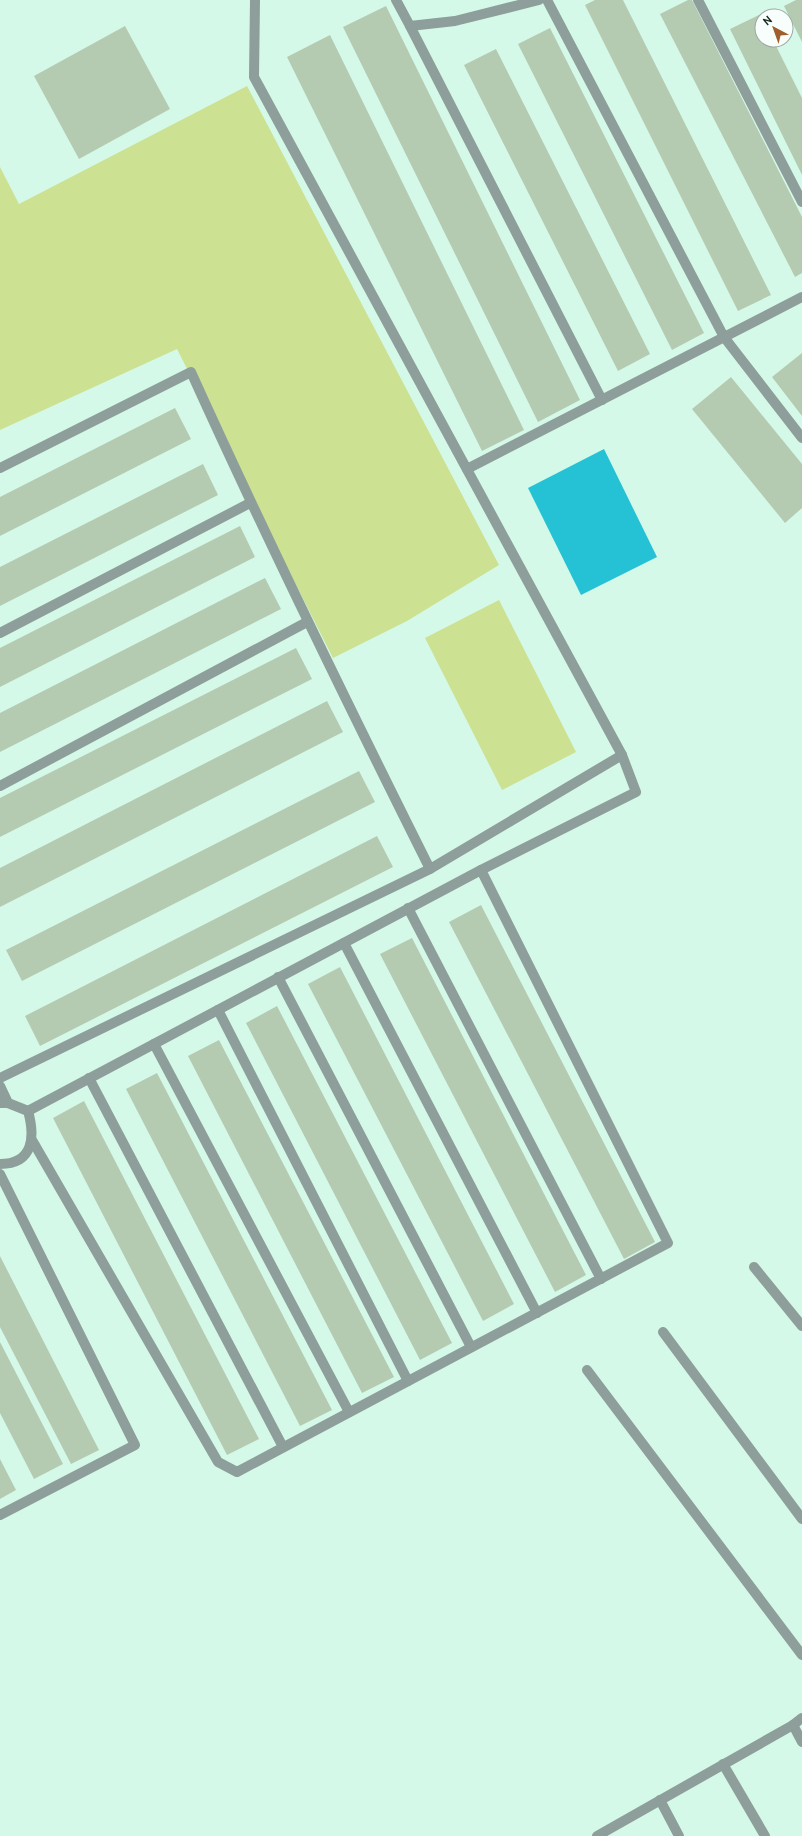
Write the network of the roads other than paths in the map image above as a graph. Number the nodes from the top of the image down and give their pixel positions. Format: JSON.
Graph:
{"nodes":[{"id":1,"x":255,"y":0,"type":"edge"},
{"id":2,"x":396,"y":0,"type":"edge"},
{"id":3,"x":539,"y":0,"type":"edge"},
{"id":4,"x":547,"y":0,"type":"edge"},
{"id":5,"x":698,"y":0,"type":"edge"},
{"id":6,"x":410,"y":26,"type":"junction"},
{"id":7,"x":802,"y":202,"type":"edge"},
{"id":8,"x":802,"y":297,"type":"edge"},
{"id":9,"x":724,"y":337,"type":"junction"},
{"id":10,"x":602,"y":400,"type":"junction"},
{"id":11,"x":802,"y":438,"type":"edge"},
{"id":12,"x":0,"y":468,"type":"edge"},
{"id":13,"x":467,"y":469,"type":"junction"},
{"id":14,"x":250,"y":503,"type":"junction"},
{"id":15,"x":306,"y":622,"type":"junction"},
{"id":16,"x":0,"y":633,"type":"edge"},
{"id":17,"x":622,"y":755,"type":"junction"},
{"id":18,"x":0,"y":786,"type":"edge"},
{"id":19,"x":430,"y":869,"type":"junction"},
{"id":20,"x":481,"y":870,"type":"junction"},
{"id":21,"x":408,"y":908,"type":"junction"},
{"id":22,"x":344,"y":942,"type":"junction"},
{"id":23,"x":278,"y":977,"type":"junction"},
{"id":24,"x":218,"y":1010,"type":"junction"},
{"id":25,"x":154,"y":1044,"type":"junction"},
{"id":26,"x":0,"y":1078,"type":"edge"},
{"id":27,"x":89,"y":1078,"type":"junction"},
{"id":28,"x":0,"y":1086,"type":"edge"},
{"id":29,"x":4,"y":1103,"type":"edge"},
{"id":30,"x":28,"y":1111,"type":"junction"},
{"id":31,"x":32,"y":1140,"type":"junction"},
{"id":32,"x":0,"y":1164,"type":"edge"},
{"id":33,"x":0,"y":1174,"type":"edge"},
{"id":34,"x":754,"y":1267,"type":"dead end"},
{"id":35,"x":601,"y":1279,"type":"junction"},
{"id":36,"x":537,"y":1313,"type":"junction"},
{"id":37,"x":802,"y":1326,"type":"edge"},
{"id":38,"x":663,"y":1332,"type":"dead end"},
{"id":39,"x":471,"y":1347,"type":"junction"},
{"id":40,"x":587,"y":1370,"type":"dead end"},
{"id":41,"x":408,"y":1381,"type":"junction"},
{"id":42,"x":349,"y":1412,"type":"junction"},
{"id":43,"x":283,"y":1447,"type":"junction"},
{"id":44,"x":0,"y":1515,"type":"edge"},
{"id":45,"x":802,"y":1519,"type":"edge"},
{"id":46,"x":802,"y":1655,"type":"edge"},
{"id":47,"x":802,"y":1718,"type":"edge"},
{"id":48,"x":793,"y":1725,"type":"junction"},
{"id":49,"x":802,"y":1742,"type":"edge"},
{"id":50,"x":723,"y":1764,"type":"junction"},
{"id":51,"x":660,"y":1800,"type":"junction"},
{"id":52,"x":597,"y":1836,"type":"edge"},
{"id":53,"x":679,"y":1836,"type":"edge"},
{"id":54,"x":765,"y":1836,"type":"edge"}],
"edges":[{"from":1,"to":13,"type":"street"},
{"from":2,"to":6,"type":"street"},
{"from":3,"to":6,"type":"street"},
{"from":4,"to":9,"type":"street"},
{"from":5,"to":7,"type":"street"},
{"from":6,"to":10,"type":"street"},
{"from":8,"to":9,"type":"street"},
{"from":9,"to":10,"type":"street"},
{"from":9,"to":11,"type":"street"},
{"from":10,"to":13,"type":"street"},
{"from":12,"to":14,"type":"street"},
{"from":13,"to":17,"type":"street"},
{"from":14,"to":15,"type":"street"},
{"from":14,"to":16,"type":"street"},
{"from":15,"to":18,"type":"street"},
{"from":15,"to":19,"type":"street"},
{"from":17,"to":19,"type":"street"},
{"from":17,"to":20,"type":"street"},
{"from":19,"to":26,"type":"street"},
{"from":20,"to":21,"type":"street"},
{"from":20,"to":35,"type":"street"},
{"from":21,"to":22,"type":"street"},
{"from":21,"to":35,"type":"street"},
{"from":22,"to":23,"type":"street"},
{"from":22,"to":36,"type":"street"},
{"from":23,"to":24,"type":"street"},
{"from":23,"to":39,"type":"street"},
{"from":24,"to":25,"type":"street"},
{"from":24,"to":41,"type":"street"},
{"from":25,"to":27,"type":"street"},
{"from":25,"to":42,"type":"street"},
{"from":27,"to":30,"type":"street"},
{"from":27,"to":43,"type":"street"},
{"from":28,"to":29,"type":"street"},
{"from":29,"to":30,"type":"street"},
{"from":30,"to":31,"type":"street"},
{"from":31,"to":32,"type":"street"},
{"from":31,"to":43,"type":"street"},
{"from":33,"to":44,"type":"street"},
{"from":34,"to":37,"type":"street"},
{"from":35,"to":36,"type":"street"},
{"from":36,"to":39,"type":"street"},
{"from":38,"to":45,"type":"street"},
{"from":39,"to":41,"type":"street"},
{"from":40,"to":46,"type":"street"},
{"from":41,"to":42,"type":"street"},
{"from":42,"to":43,"type":"street"},
{"from":47,"to":48,"type":"street"},
{"from":48,"to":49,"type":"street"},
{"from":48,"to":50,"type":"street"},
{"from":50,"to":51,"type":"street"},
{"from":50,"to":54,"type":"street"},
{"from":51,"to":52,"type":"street"},
{"from":51,"to":53,"type":"street"}]}
